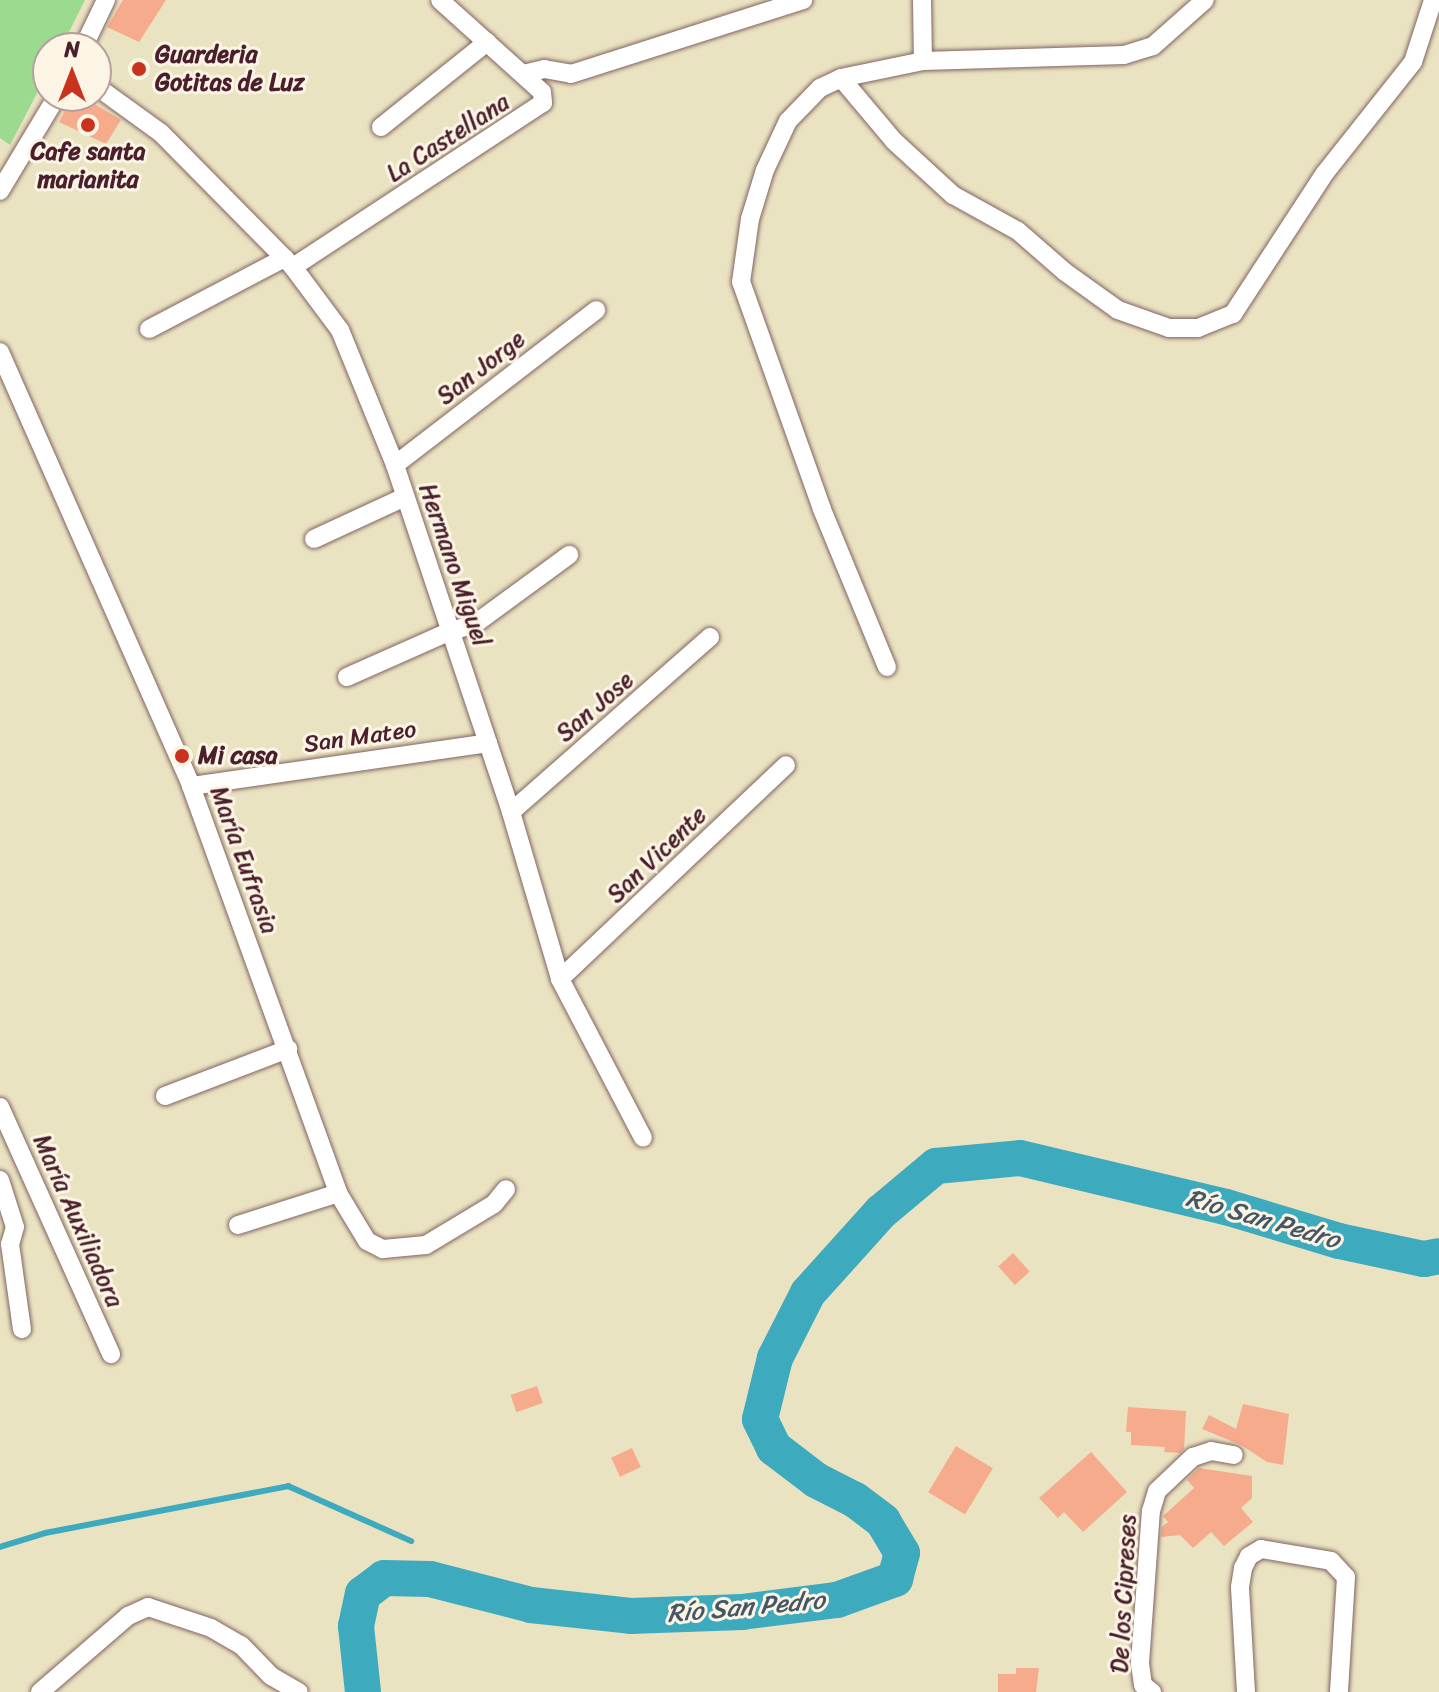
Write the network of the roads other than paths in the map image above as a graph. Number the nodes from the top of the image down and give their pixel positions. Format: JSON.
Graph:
{"nodes":[{"id":1,"x":106,"y":0,"type":"edge"},
{"id":2,"x":440,"y":0,"type":"edge"},
{"id":3,"x":803,"y":0,"type":"edge"},
{"id":4,"x":922,"y":0,"type":"edge"},
{"id":5,"x":1433,"y":0,"type":"edge"},
{"id":6,"x":1199,"y":2,"type":"edge"},
{"id":7,"x":91,"y":32,"type":"edge"},
{"id":8,"x":487,"y":42,"type":"junction"},
{"id":9,"x":923,"y":61,"type":"junction"},
{"id":10,"x":523,"y":74,"type":"junction"},
{"id":11,"x":841,"y":78,"type":"junction"},
{"id":12,"x":112,"y":98,"type":"edge"},
{"id":13,"x":47,"y":112,"type":"edge"},
{"id":14,"x":381,"y":127,"type":"dead end"},
{"id":15,"x":0,"y":191,"type":"edge"},
{"id":16,"x":288,"y":263,"type":"junction"},
{"id":17,"x":596,"y":310,"type":"dead end"},
{"id":18,"x":149,"y":329,"type":"dead end"},
{"id":19,"x":0,"y":352,"type":"edge"},
{"id":20,"x":395,"y":465,"type":"junction"},
{"id":21,"x":405,"y":497,"type":"junction"},
{"id":22,"x":314,"y":539,"type":"dead end"},
{"id":23,"x":569,"y":555,"type":"dead end"},
{"id":24,"x":451,"y":631,"type":"junction"},
{"id":25,"x":710,"y":637,"type":"dead end"},
{"id":26,"x":887,"y":667,"type":"dead end"},
{"id":27,"x":347,"y":677,"type":"dead end"},
{"id":28,"x":488,"y":743,"type":"junction"},
{"id":29,"x":786,"y":765,"type":"dead end"},
{"id":30,"x":191,"y":786,"type":"junction"},
{"id":31,"x":511,"y":812,"type":"junction"},
{"id":32,"x":560,"y":979,"type":"junction"},
{"id":33,"x":288,"y":1049,"type":"junction"},
{"id":34,"x":165,"y":1096,"type":"dead end"},
{"id":35,"x":0,"y":1107,"type":"edge"},
{"id":36,"x":643,"y":1138,"type":"dead end"},
{"id":37,"x":0,"y":1180,"type":"edge"},
{"id":38,"x":506,"y":1189,"type":"dead end"},
{"id":39,"x":338,"y":1193,"type":"junction"},
{"id":40,"x":48,"y":1214,"type":"junction"},
{"id":41,"x":238,"y":1225,"type":"dead end"},
{"id":42,"x":15,"y":1227,"type":"junction"},
{"id":43,"x":22,"y":1329,"type":"dead end"},
{"id":44,"x":111,"y":1354,"type":"dead end"},
{"id":45,"x":1234,"y":1455,"type":"dead end"},
{"id":46,"x":40,"y":1692,"type":"edge"},
{"id":47,"x":299,"y":1692,"type":"edge"},
{"id":48,"x":1152,"y":1692,"type":"edge"},
{"id":49,"x":1246,"y":1692,"type":"edge"},
{"id":50,"x":1339,"y":1692,"type":"edge"}],
"edges":[{"from":1,"to":7,"type":"street"},
{"from":2,"to":8,"type":"street","name":"La Castellana"},
{"from":3,"to":10,"type":"street"},
{"from":4,"to":9,"type":"street"},
{"from":5,"to":11,"type":"street"},
{"from":6,"to":9,"type":"street"},
{"from":8,"to":10,"type":"street","name":"La Castellana"},
{"from":8,"to":14,"type":"street"},
{"from":9,"to":11,"type":"street"},
{"from":10,"to":16,"type":"street","name":"La Castellana"},
{"from":11,"to":26,"type":"street"},
{"from":12,"to":16,"type":"street","name":"Hermano Miguel"},
{"from":13,"to":15,"type":"street"},
{"from":16,"to":18,"type":"street"},
{"from":16,"to":20,"type":"street","name":"Hermano Miguel"},
{"from":17,"to":20,"type":"street","name":"San Jorge"},
{"from":19,"to":30,"type":"street","name":"María Eufrasia"},
{"from":20,"to":21,"type":"street","name":"Hermano Miguel"},
{"from":21,"to":22,"type":"street"},
{"from":21,"to":24,"type":"street","name":"Hermano Miguel"},
{"from":23,"to":24,"type":"street"},
{"from":24,"to":27,"type":"street"},
{"from":24,"to":28,"type":"street","name":"Hermano Miguel"},
{"from":25,"to":31,"type":"street","name":"San Jose"},
{"from":28,"to":30,"type":"street","name":"San Mateo"},
{"from":28,"to":31,"type":"street","name":"Hermano Miguel"},
{"from":29,"to":32,"type":"street","name":"San Vicente"},
{"from":30,"to":33,"type":"street","name":"María Eufrasia"},
{"from":31,"to":32,"type":"street","name":"Hermano Miguel"},
{"from":32,"to":36,"type":"street","name":"Hermano Miguel"},
{"from":33,"to":34,"type":"street"},
{"from":33,"to":39,"type":"street","name":"María Eufrasia"},
{"from":35,"to":40,"type":"street","name":"María Auxiliadora"},
{"from":37,"to":42,"type":"street"},
{"from":38,"to":39,"type":"street","name":"María Eufrasia"},
{"from":39,"to":41,"type":"street"},
{"from":40,"to":42,"type":"street"},
{"from":40,"to":44,"type":"street","name":"María Auxiliadora"},
{"from":42,"to":43,"type":"street"},
{"from":45,"to":48,"type":"street","name":"De los Cipreses"},
{"from":46,"to":47,"type":"street"},
{"from":49,"to":50,"type":"street"}]}
